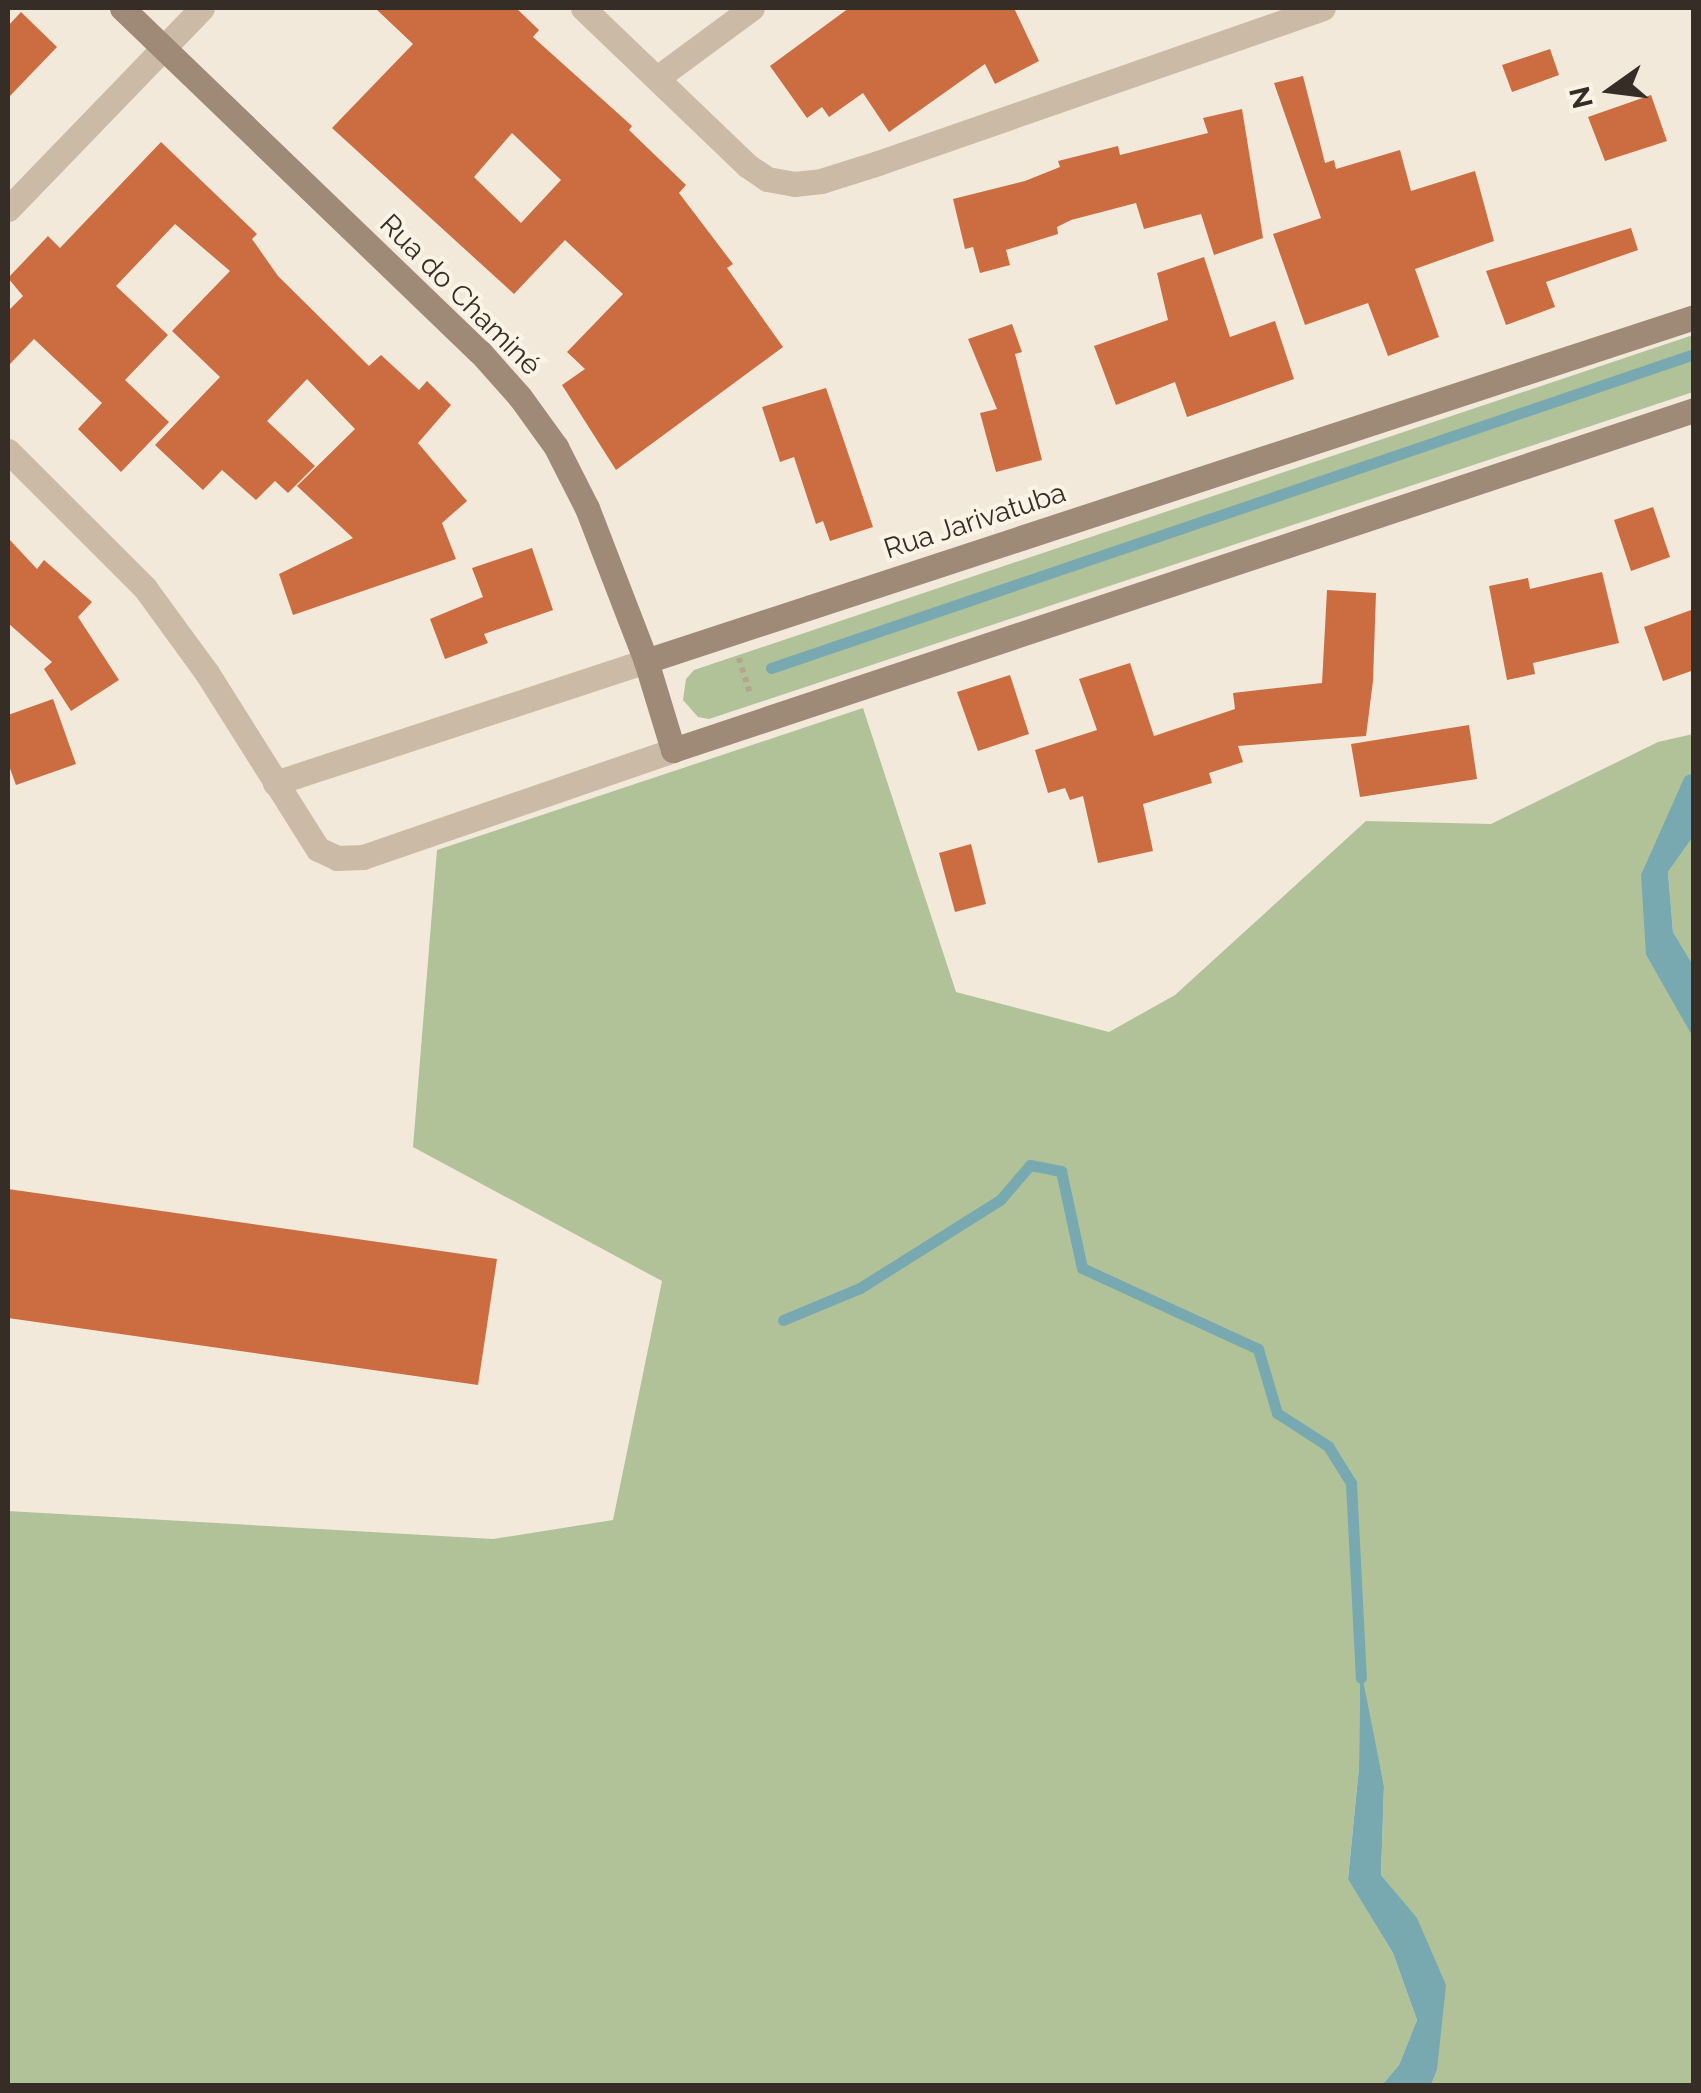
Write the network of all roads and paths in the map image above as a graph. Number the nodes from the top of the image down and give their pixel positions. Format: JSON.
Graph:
{"nodes":[{"id":1,"x":122,"y":8,"type":"edge"},
{"id":2,"x":202,"y":8,"type":"edge"},
{"id":3,"x":583,"y":8,"type":"edge"},
{"id":4,"x":752,"y":8,"type":"edge"},
{"id":5,"x":1323,"y":8,"type":"edge"},
{"id":6,"x":164,"y":48,"type":"junction"},
{"id":7,"x":657,"y":78,"type":"junction"},
{"id":8,"x":8,"y":210,"type":"edge"},
{"id":9,"x":1694,"y":317,"type":"edge"},
{"id":10,"x":1694,"y":410,"type":"edge"},
{"id":11,"x":8,"y":452,"type":"edge"},
{"id":12,"x":732,"y":633,"type":"junction"},
{"id":13,"x":646,"y":661,"type":"junction"},
{"id":14,"x":758,"y":722,"type":"junction"},
{"id":15,"x":673,"y":750,"type":"junction"},
{"id":16,"x":275,"y":783,"type":"junction"}],
"edges":[{"from":1,"to":6,"type":"street","name":"Rua do Chaminé"},
{"from":2,"to":6,"type":"street"},
{"from":3,"to":7,"type":"street"},
{"from":4,"to":7,"type":"street"},
{"from":5,"to":7,"type":"street"},
{"from":6,"to":8,"type":"street"},
{"from":6,"to":13,"type":"street","name":"Rua do Chaminé"},
{"from":9,"to":12,"type":"street","name":"Rua Jarivatuba"},
{"from":10,"to":14,"type":"street"},
{"from":11,"to":16,"type":"street"},
{"from":12,"to":13,"type":"street","name":"Rua Jarivatuba"},
{"from":12,"to":14,"type":"path"},
{"from":13,"to":15,"type":"street","name":"Rua do Chaminé"},
{"from":13,"to":16,"type":"street","name":"Rua Jarivatuba"},
{"from":14,"to":15,"type":"street"},
{"from":15,"to":16,"type":"street"}]}
